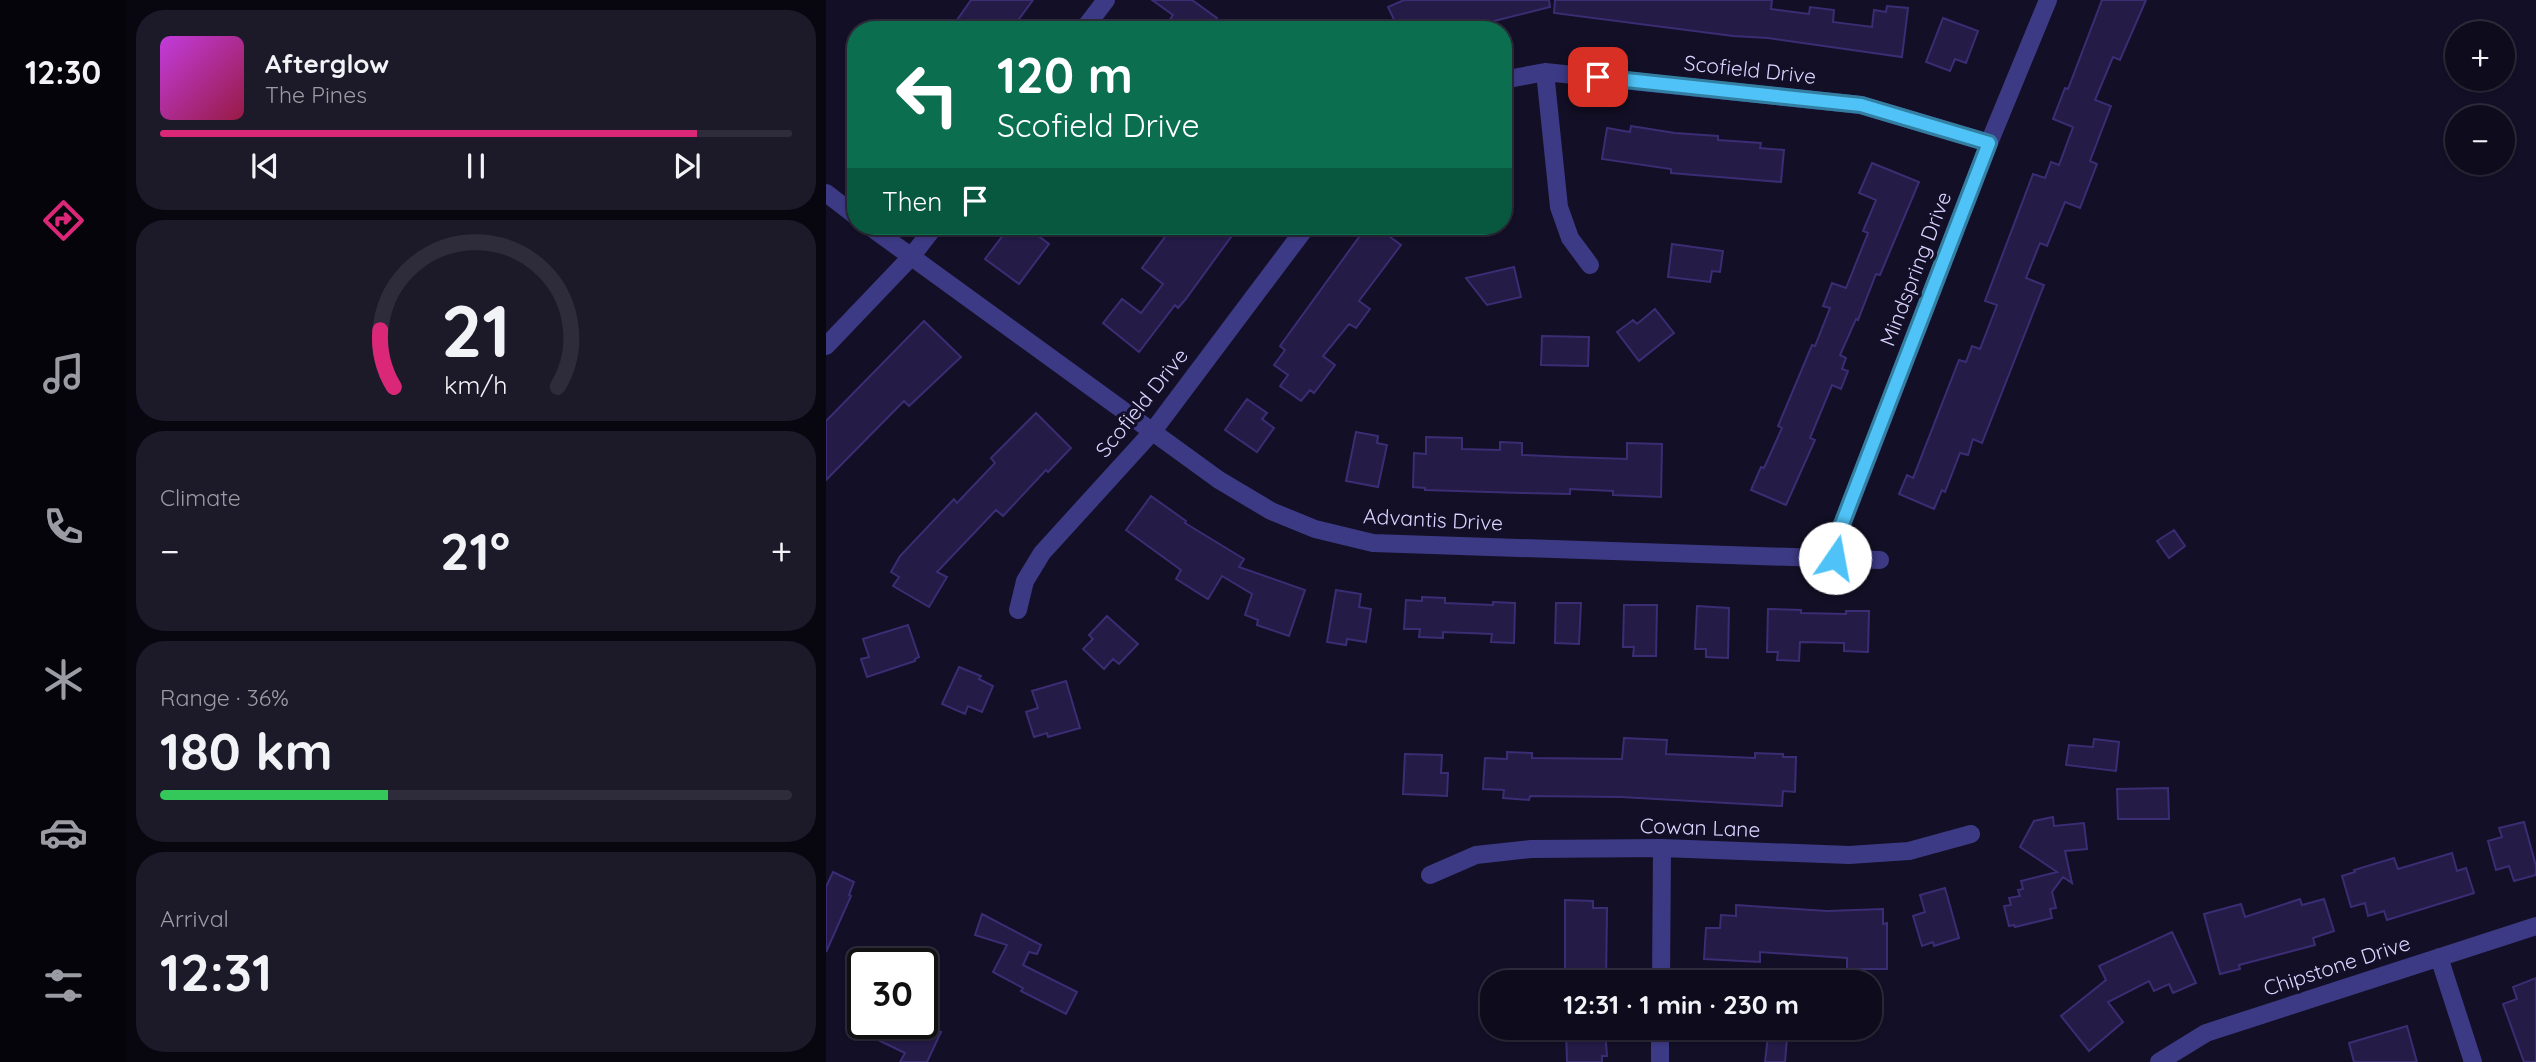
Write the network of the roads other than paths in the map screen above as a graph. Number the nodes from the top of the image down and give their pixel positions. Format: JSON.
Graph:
{"nodes":[{"id":1,"x":1106,"y":0,"type":"edge"},
{"id":2,"x":2048,"y":0,"type":"edge"},
{"id":3,"x":1090,"y":21,"type":"edge"},
{"id":4,"x":1545,"y":72,"type":"junction"},
{"id":5,"x":1512,"y":78,"type":"edge"},
{"id":6,"x":1989,"y":143,"type":"junction"},
{"id":7,"x":826,"y":193,"type":"edge"},
{"id":8,"x":847,"y":209,"type":"edge"},
{"id":9,"x":881,"y":235,"type":"edge"},
{"id":10,"x":928,"y":235,"type":"edge"},
{"id":11,"x":1300,"y":235,"type":"edge"},
{"id":12,"x":911,"y":257,"type":"junction"},
{"id":13,"x":1590,"y":265,"type":"dead end"},
{"id":14,"x":826,"y":346,"type":"edge"},
{"id":15,"x":1153,"y":431,"type":"junction"},
{"id":16,"x":1835,"y":558,"type":"junction"},
{"id":17,"x":1880,"y":560,"type":"dead end"},
{"id":18,"x":1018,"y":610,"type":"dead end"},
{"id":19,"x":1971,"y":834,"type":"dead end"},
{"id":20,"x":1662,"y":848,"type":"junction"},
{"id":21,"x":1430,"y":875,"type":"dead end"},
{"id":22,"x":2536,"y":926,"type":"edge"},
{"id":23,"x":2439,"y":957,"type":"junction"},
{"id":24,"x":1661,"y":970,"type":"edge"},
{"id":25,"x":1660,"y":1040,"type":"edge"},
{"id":26,"x":1660,"y":1062,"type":"edge"},
{"id":27,"x":2159,"y":1062,"type":"edge"},
{"id":28,"x":2473,"y":1062,"type":"edge"}],
"edges":[{"from":1,"to":3,"type":"street"},
{"from":2,"to":6,"type":"street","name":"Mindspring Drive"},
{"from":4,"to":5,"type":"street","name":"Scofield Drive"},
{"from":4,"to":6,"type":"street","name":"Scofield Drive"},
{"from":4,"to":13,"type":"street"},
{"from":6,"to":16,"type":"street","name":"Mindspring Drive"},
{"from":7,"to":8,"type":"street"},
{"from":9,"to":12,"type":"street","name":"Advantis Drive"},
{"from":10,"to":12,"type":"street"},
{"from":11,"to":15,"type":"street","name":"Scofield Drive"},
{"from":12,"to":14,"type":"street"},
{"from":12,"to":15,"type":"street","name":"Advantis Drive"},
{"from":15,"to":16,"type":"street","name":"Advantis Drive"},
{"from":15,"to":18,"type":"street","name":"Scofield Drive"},
{"from":16,"to":17,"type":"street","name":"Advantis Drive"},
{"from":19,"to":20,"type":"street","name":"Cowan Lane"},
{"from":20,"to":21,"type":"street","name":"Cowan Lane"},
{"from":20,"to":24,"type":"street"},
{"from":22,"to":23,"type":"street","name":"Chipstone Drive"},
{"from":23,"to":27,"type":"street","name":"Chipstone Drive"},
{"from":23,"to":28,"type":"street"},
{"from":25,"to":26,"type":"street"}]}
